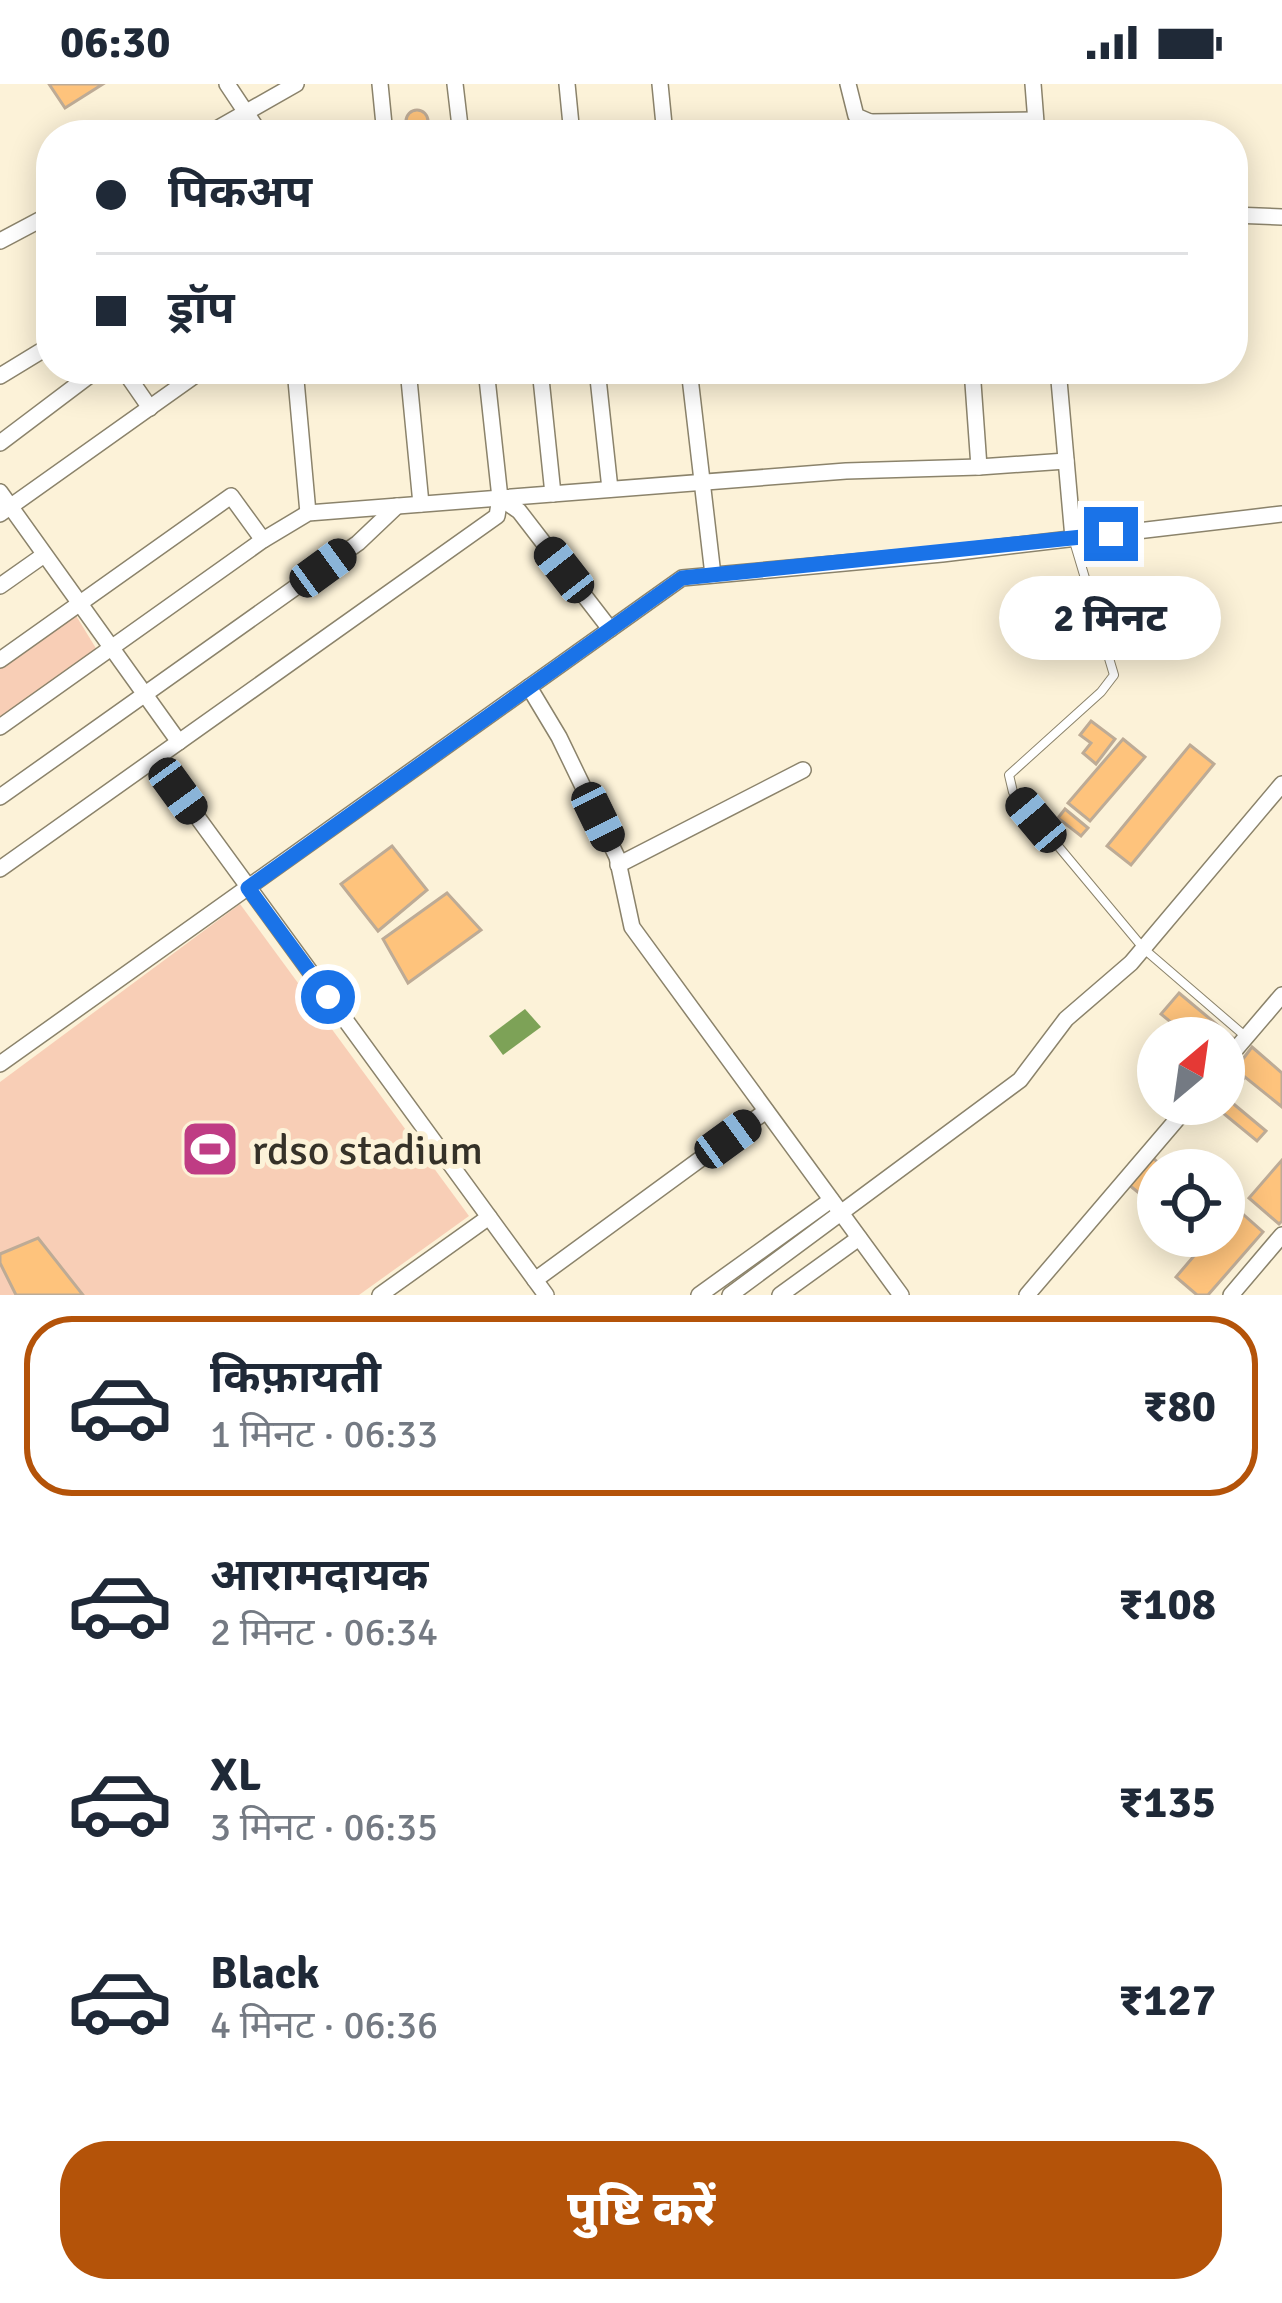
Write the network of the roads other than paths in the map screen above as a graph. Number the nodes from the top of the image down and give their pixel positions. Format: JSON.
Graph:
{"nodes":[{"id":1,"x":227,"y":84,"type":"edge"},
{"id":2,"x":296,"y":84,"type":"edge"},
{"id":3,"x":380,"y":84,"type":"edge"},
{"id":4,"x":455,"y":84,"type":"edge"},
{"id":5,"x":567,"y":84,"type":"edge"},
{"id":6,"x":660,"y":84,"type":"edge"},
{"id":7,"x":848,"y":84,"type":"edge"},
{"id":8,"x":1033,"y":84,"type":"edge"},
{"id":9,"x":247,"y":114,"type":"junction"},
{"id":10,"x":235,"y":120,"type":"edge"},
{"id":11,"x":251,"y":120,"type":"edge"},
{"id":12,"x":384,"y":120,"type":"edge"},
{"id":13,"x":459,"y":120,"type":"edge"},
{"id":14,"x":571,"y":120,"type":"edge"},
{"id":15,"x":664,"y":120,"type":"edge"},
{"id":16,"x":860,"y":120,"type":"edge"},
{"id":17,"x":1036,"y":120,"type":"edge"},
{"id":18,"x":1248,"y":216,"type":"edge"},
{"id":19,"x":1282,"y":217,"type":"edge"},
{"id":20,"x":36,"y":222,"type":"edge"},
{"id":21,"x":0,"y":241,"type":"edge"},
{"id":22,"x":36,"y":354,"type":"edge"},
{"id":23,"x":0,"y":376,"type":"edge"},
{"id":24,"x":78,"y":384,"type":"edge"},
{"id":25,"x":133,"y":384,"type":"edge"},
{"id":26,"x":183,"y":384,"type":"edge"},
{"id":27,"x":296,"y":384,"type":"edge"},
{"id":28,"x":409,"y":384,"type":"edge"},
{"id":29,"x":488,"y":384,"type":"edge"},
{"id":30,"x":542,"y":384,"type":"edge"},
{"id":31,"x":599,"y":384,"type":"edge"},
{"id":32,"x":690,"y":384,"type":"edge"},
{"id":33,"x":973,"y":384,"type":"edge"},
{"id":34,"x":1059,"y":384,"type":"edge"},
{"id":35,"x":150,"y":408,"type":"junction"},
{"id":36,"x":0,"y":442,"type":"edge"},
{"id":37,"x":1066,"y":461,"type":"junction"},
{"id":38,"x":979,"y":467,"type":"junction"},
{"id":39,"x":700,"y":482,"type":"junction"},
{"id":40,"x":610,"y":489,"type":"junction"},
{"id":41,"x":553,"y":494,"type":"junction"},
{"id":42,"x":500,"y":497,"type":"junction"},
{"id":43,"x":421,"y":504,"type":"junction"},
{"id":44,"x":3,"y":505,"type":"edge"},
{"id":45,"x":397,"y":506,"type":"junction"},
{"id":46,"x":308,"y":512,"type":"junction"},
{"id":47,"x":1278,"y":518,"type":"edge"},
{"id":48,"x":1073,"y":538,"type":"junction"},
{"id":49,"x":263,"y":540,"type":"junction"},
{"id":50,"x":44,"y":555,"type":"junction"},
{"id":51,"x":713,"y":575,"type":"junction"},
{"id":52,"x":0,"y":586,"type":"edge"},
{"id":53,"x":78,"y":604,"type":"junction"},
{"id":54,"x":610,"y":629,"type":"junction"},
{"id":55,"x":110,"y":649,"type":"junction"},
{"id":56,"x":0,"y":660,"type":"edge"},
{"id":57,"x":529,"y":687,"type":"junction"},
{"id":58,"x":144,"y":694,"type":"junction"},
{"id":59,"x":0,"y":727,"type":"edge"},
{"id":60,"x":179,"y":742,"type":"junction"},
{"id":61,"x":155,"y":759,"type":"junction"},
{"id":62,"x":803,"y":770,"type":"dead end"},
{"id":63,"x":1282,"y":784,"type":"edge"},
{"id":64,"x":0,"y":797,"type":"edge"},
{"id":65,"x":619,"y":865,"type":"junction"},
{"id":66,"x":0,"y":869,"type":"edge"},
{"id":67,"x":248,"y":888,"type":"junction"},
{"id":68,"x":1144,"y":949,"type":"junction"},
{"id":69,"x":1282,"y":995,"type":"edge"},
{"id":70,"x":1246,"y":1037,"type":"joint"},
{"id":71,"x":0,"y":1064,"type":"edge"},
{"id":72,"x":766,"y":1111,"type":"junction"},
{"id":73,"x":1172,"y":1125,"type":"edge"},
{"id":74,"x":831,"y":1200,"type":"junction"},
{"id":75,"x":842,"y":1214,"type":"junction"},
{"id":76,"x":489,"y":1217,"type":"junction"},
{"id":77,"x":1282,"y":1235,"type":"edge"},
{"id":78,"x":859,"y":1238,"type":"junction"},
{"id":79,"x":535,"y":1280,"type":"junction"},
{"id":80,"x":380,"y":1295,"type":"edge"},
{"id":81,"x":546,"y":1295,"type":"edge"},
{"id":82,"x":699,"y":1295,"type":"edge"},
{"id":83,"x":730,"y":1295,"type":"edge"},
{"id":84,"x":780,"y":1295,"type":"edge"},
{"id":85,"x":901,"y":1295,"type":"edge"},
{"id":86,"x":1027,"y":1295,"type":"edge"},
{"id":87,"x":1231,"y":1295,"type":"edge"}],
"edges":[{"from":1,"to":9,"type":"street"},
{"from":2,"to":9,"type":"street"},
{"from":3,"to":12,"type":"street"},
{"from":4,"to":13,"type":"street"},
{"from":5,"to":14,"type":"street"},
{"from":6,"to":15,"type":"street"},
{"from":7,"to":16,"type":"street"},
{"from":8,"to":17,"type":"street"},
{"from":9,"to":10,"type":"street"},
{"from":9,"to":11,"type":"street"},
{"from":18,"to":19,"type":"street"},
{"from":20,"to":21,"type":"street"},
{"from":22,"to":23,"type":"street"},
{"from":24,"to":36,"type":"street"},
{"from":25,"to":35,"type":"street"},
{"from":26,"to":35,"type":"street"},
{"from":27,"to":46,"type":"street"},
{"from":28,"to":43,"type":"street"},
{"from":29,"to":42,"type":"street"},
{"from":30,"to":41,"type":"street"},
{"from":31,"to":40,"type":"street"},
{"from":32,"to":39,"type":"street"},
{"from":33,"to":38,"type":"street"},
{"from":34,"to":37,"type":"street"},
{"from":35,"to":44,"type":"street"},
{"from":37,"to":38,"type":"street"},
{"from":37,"to":48,"type":"street"},
{"from":38,"to":39,"type":"street"},
{"from":39,"to":40,"type":"street"},
{"from":39,"to":51,"type":"street"},
{"from":40,"to":41,"type":"street"},
{"from":41,"to":42,"type":"street"},
{"from":42,"to":43,"type":"street"},
{"from":42,"to":54,"type":"street"},
{"from":42,"to":60,"type":"street"},
{"from":43,"to":45,"type":"street"},
{"from":44,"to":50,"type":"street"},
{"from":45,"to":46,"type":"street"},
{"from":45,"to":58,"type":"street"},
{"from":46,"to":49,"type":"street"},
{"from":47,"to":48,"type":"street"},
{"from":48,"to":51,"type":"street"},
{"from":48,"to":68,"type":"lane"},
{"from":49,"to":53,"type":"street"},
{"from":49,"to":55,"type":"street"},
{"from":50,"to":52,"type":"street"},
{"from":50,"to":53,"type":"street"},
{"from":51,"to":54,"type":"street"},
{"from":53,"to":55,"type":"street"},
{"from":53,"to":56,"type":"street"},
{"from":54,"to":57,"type":"street"},
{"from":55,"to":58,"type":"street"},
{"from":55,"to":59,"type":"street"},
{"from":57,"to":65,"type":"street"},
{"from":57,"to":67,"type":"street"},
{"from":58,"to":60,"type":"street"},
{"from":58,"to":64,"type":"street"},
{"from":60,"to":61,"type":"street"},
{"from":61,"to":66,"type":"street"},
{"from":61,"to":67,"type":"street"},
{"from":62,"to":65,"type":"street"},
{"from":63,"to":68,"type":"street"},
{"from":65,"to":72,"type":"street"},
{"from":67,"to":71,"type":"street"},
{"from":67,"to":76,"type":"street"},
{"from":68,"to":70,"type":"lane"},
{"from":68,"to":75,"type":"street"},
{"from":69,"to":70,"type":"street"},
{"from":72,"to":74,"type":"street"},
{"from":72,"to":79,"type":"street"},
{"from":73,"to":86,"type":"street"},
{"from":74,"to":75,"type":"street"},
{"from":74,"to":82,"type":"street"},
{"from":75,"to":78,"type":"street"},
{"from":75,"to":83,"type":"street"},
{"from":76,"to":79,"type":"street"},
{"from":76,"to":80,"type":"street"},
{"from":77,"to":87,"type":"street"},
{"from":78,"to":84,"type":"street"},
{"from":78,"to":85,"type":"street"},
{"from":79,"to":81,"type":"street"}]}
